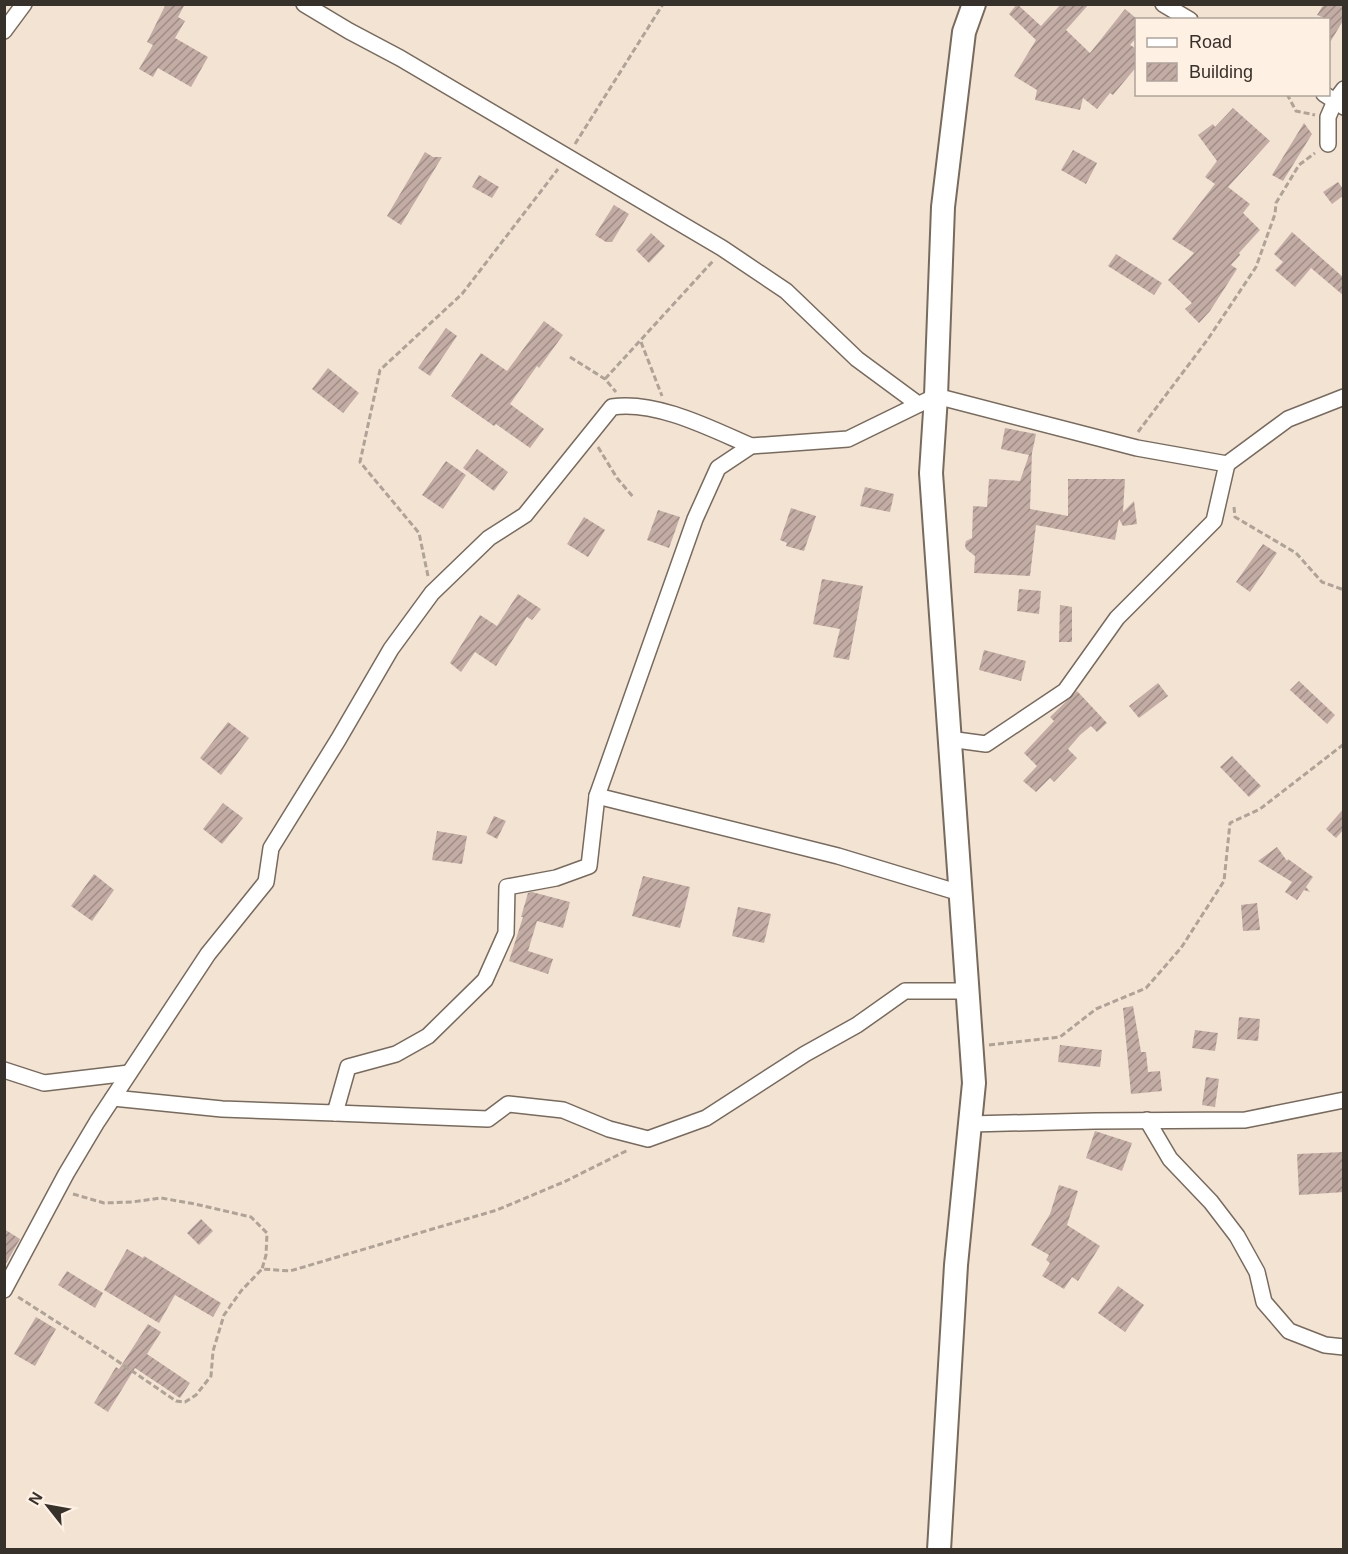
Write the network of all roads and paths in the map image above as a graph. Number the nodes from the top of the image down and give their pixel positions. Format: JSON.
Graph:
{"nodes":[{"id":1,"x":24,"y":4,"type":"edge"},
{"id":2,"x":304,"y":4,"type":"edge"},
{"id":3,"x":663,"y":4,"type":"edge"},
{"id":4,"x":974,"y":4,"type":"edge"},
{"id":5,"x":1164,"y":4,"type":"edge"},
{"id":6,"x":1187,"y":18,"type":"edge"},
{"id":7,"x":4,"y":31,"type":"edge"},
{"id":8,"x":1288,"y":96,"type":"edge"},
{"id":9,"x":1336,"y":98,"type":"edge"},
{"id":10,"x":1296,"y":111,"type":"dead end"},
{"id":11,"x":1328,"y":144,"type":"joint"},
{"id":12,"x":568,"y":155,"type":"junction"},
{"id":13,"x":722,"y":248,"type":"junction"},
{"id":14,"x":640,"y":342,"type":"dead end"},
{"id":15,"x":570,"y":357,"type":"dead end"},
{"id":16,"x":605,"y":379,"type":"junction"},
{"id":17,"x":1344,"y":397,"type":"edge"},
{"id":18,"x":927,"y":400,"type":"junction"},
{"id":19,"x":627,"y":405,"type":"junction"},
{"id":20,"x":670,"y":415,"type":"junction"},
{"id":21,"x":596,"y":442,"type":"dead end"},
{"id":22,"x":1128,"y":446,"type":"junction"},
{"id":23,"x":752,"y":447,"type":"junction"},
{"id":24,"x":1227,"y":464,"type":"junction"},
{"id":25,"x":634,"y":498,"type":"dead end"},
{"id":26,"x":1234,"y":506,"type":"dead end"},
{"id":27,"x":1344,"y":590,"type":"edge"},
{"id":28,"x":432,"y":593,"type":"junction"},
{"id":29,"x":949,"y":739,"type":"junction"},
{"id":30,"x":1344,"y":744,"type":"edge"},
{"id":31,"x":597,"y":796,"type":"junction"},
{"id":32,"x":960,"y":893,"type":"junction"},
{"id":33,"x":967,"y":991,"type":"junction"},
{"id":34,"x":971,"y":1047,"type":"junction"},
{"id":35,"x":4,"y":1070,"type":"edge"},
{"id":36,"x":129,"y":1073,"type":"junction"},
{"id":37,"x":113,"y":1098,"type":"junction"},
{"id":38,"x":1344,"y":1100,"type":"edge"},
{"id":39,"x":335,"y":1113,"type":"junction"},
{"id":40,"x":1147,"y":1120,"type":"junction"},
{"id":41,"x":970,"y":1124,"type":"junction"},
{"id":42,"x":648,"y":1139,"type":"junction"},
{"id":43,"x":57,"y":1190,"type":"junction"},
{"id":44,"x":262,"y":1269,"type":"junction"},
{"id":45,"x":5,"y":1289,"type":"edge"},
{"id":46,"x":1344,"y":1347,"type":"edge"},
{"id":47,"x":939,"y":1550,"type":"edge"}],
"edges":[{"from":1,"to":7,"type":"street"},
{"from":2,"to":12,"type":"street"},
{"from":3,"to":12,"type":"path"},
{"from":4,"to":18,"type":"main road"},
{"from":5,"to":6,"type":"street"},
{"from":8,"to":10,"type":"path"},
{"from":9,"to":11,"type":"street"},
{"from":11,"to":22,"type":"path"},
{"from":12,"to":13,"type":"street"},
{"from":12,"to":28,"type":"path"},
{"from":13,"to":16,"type":"path"},
{"from":13,"to":18,"type":"street"},
{"from":14,"to":20,"type":"path"},
{"from":15,"to":16,"type":"path"},
{"from":16,"to":19,"type":"path"},
{"from":17,"to":24,"type":"street"},
{"from":18,"to":22,"type":"street"},
{"from":18,"to":23,"type":"street"},
{"from":18,"to":29,"type":"main road"},
{"from":19,"to":20,"type":"street"},
{"from":19,"to":28,"type":"street"},
{"from":20,"to":23,"type":"street"},
{"from":21,"to":25,"type":"path"},
{"from":22,"to":24,"type":"street"},
{"from":23,"to":31,"type":"street"},
{"from":24,"to":29,"type":"street"},
{"from":26,"to":27,"type":"path"},
{"from":28,"to":36,"type":"street"},
{"from":29,"to":32,"type":"main road"},
{"from":30,"to":34,"type":"path"},
{"from":31,"to":32,"type":"street"},
{"from":31,"to":39,"type":"street"},
{"from":32,"to":33,"type":"main road"},
{"from":33,"to":34,"type":"main road"},
{"from":33,"to":42,"type":"street"},
{"from":34,"to":41,"type":"main road"},
{"from":35,"to":36,"type":"street"},
{"from":36,"to":37,"type":"street"},
{"from":37,"to":39,"type":"street"},
{"from":37,"to":43,"type":"street"},
{"from":38,"to":40,"type":"street"},
{"from":39,"to":42,"type":"street"},
{"from":40,"to":41,"type":"street"},
{"from":40,"to":46,"type":"street"},
{"from":41,"to":47,"type":"main road"},
{"from":42,"to":44,"type":"path"},
{"from":43,"to":44,"type":"path"},
{"from":43,"to":45,"type":"street"},
{"from":44,"to":45,"type":"path"}]}
